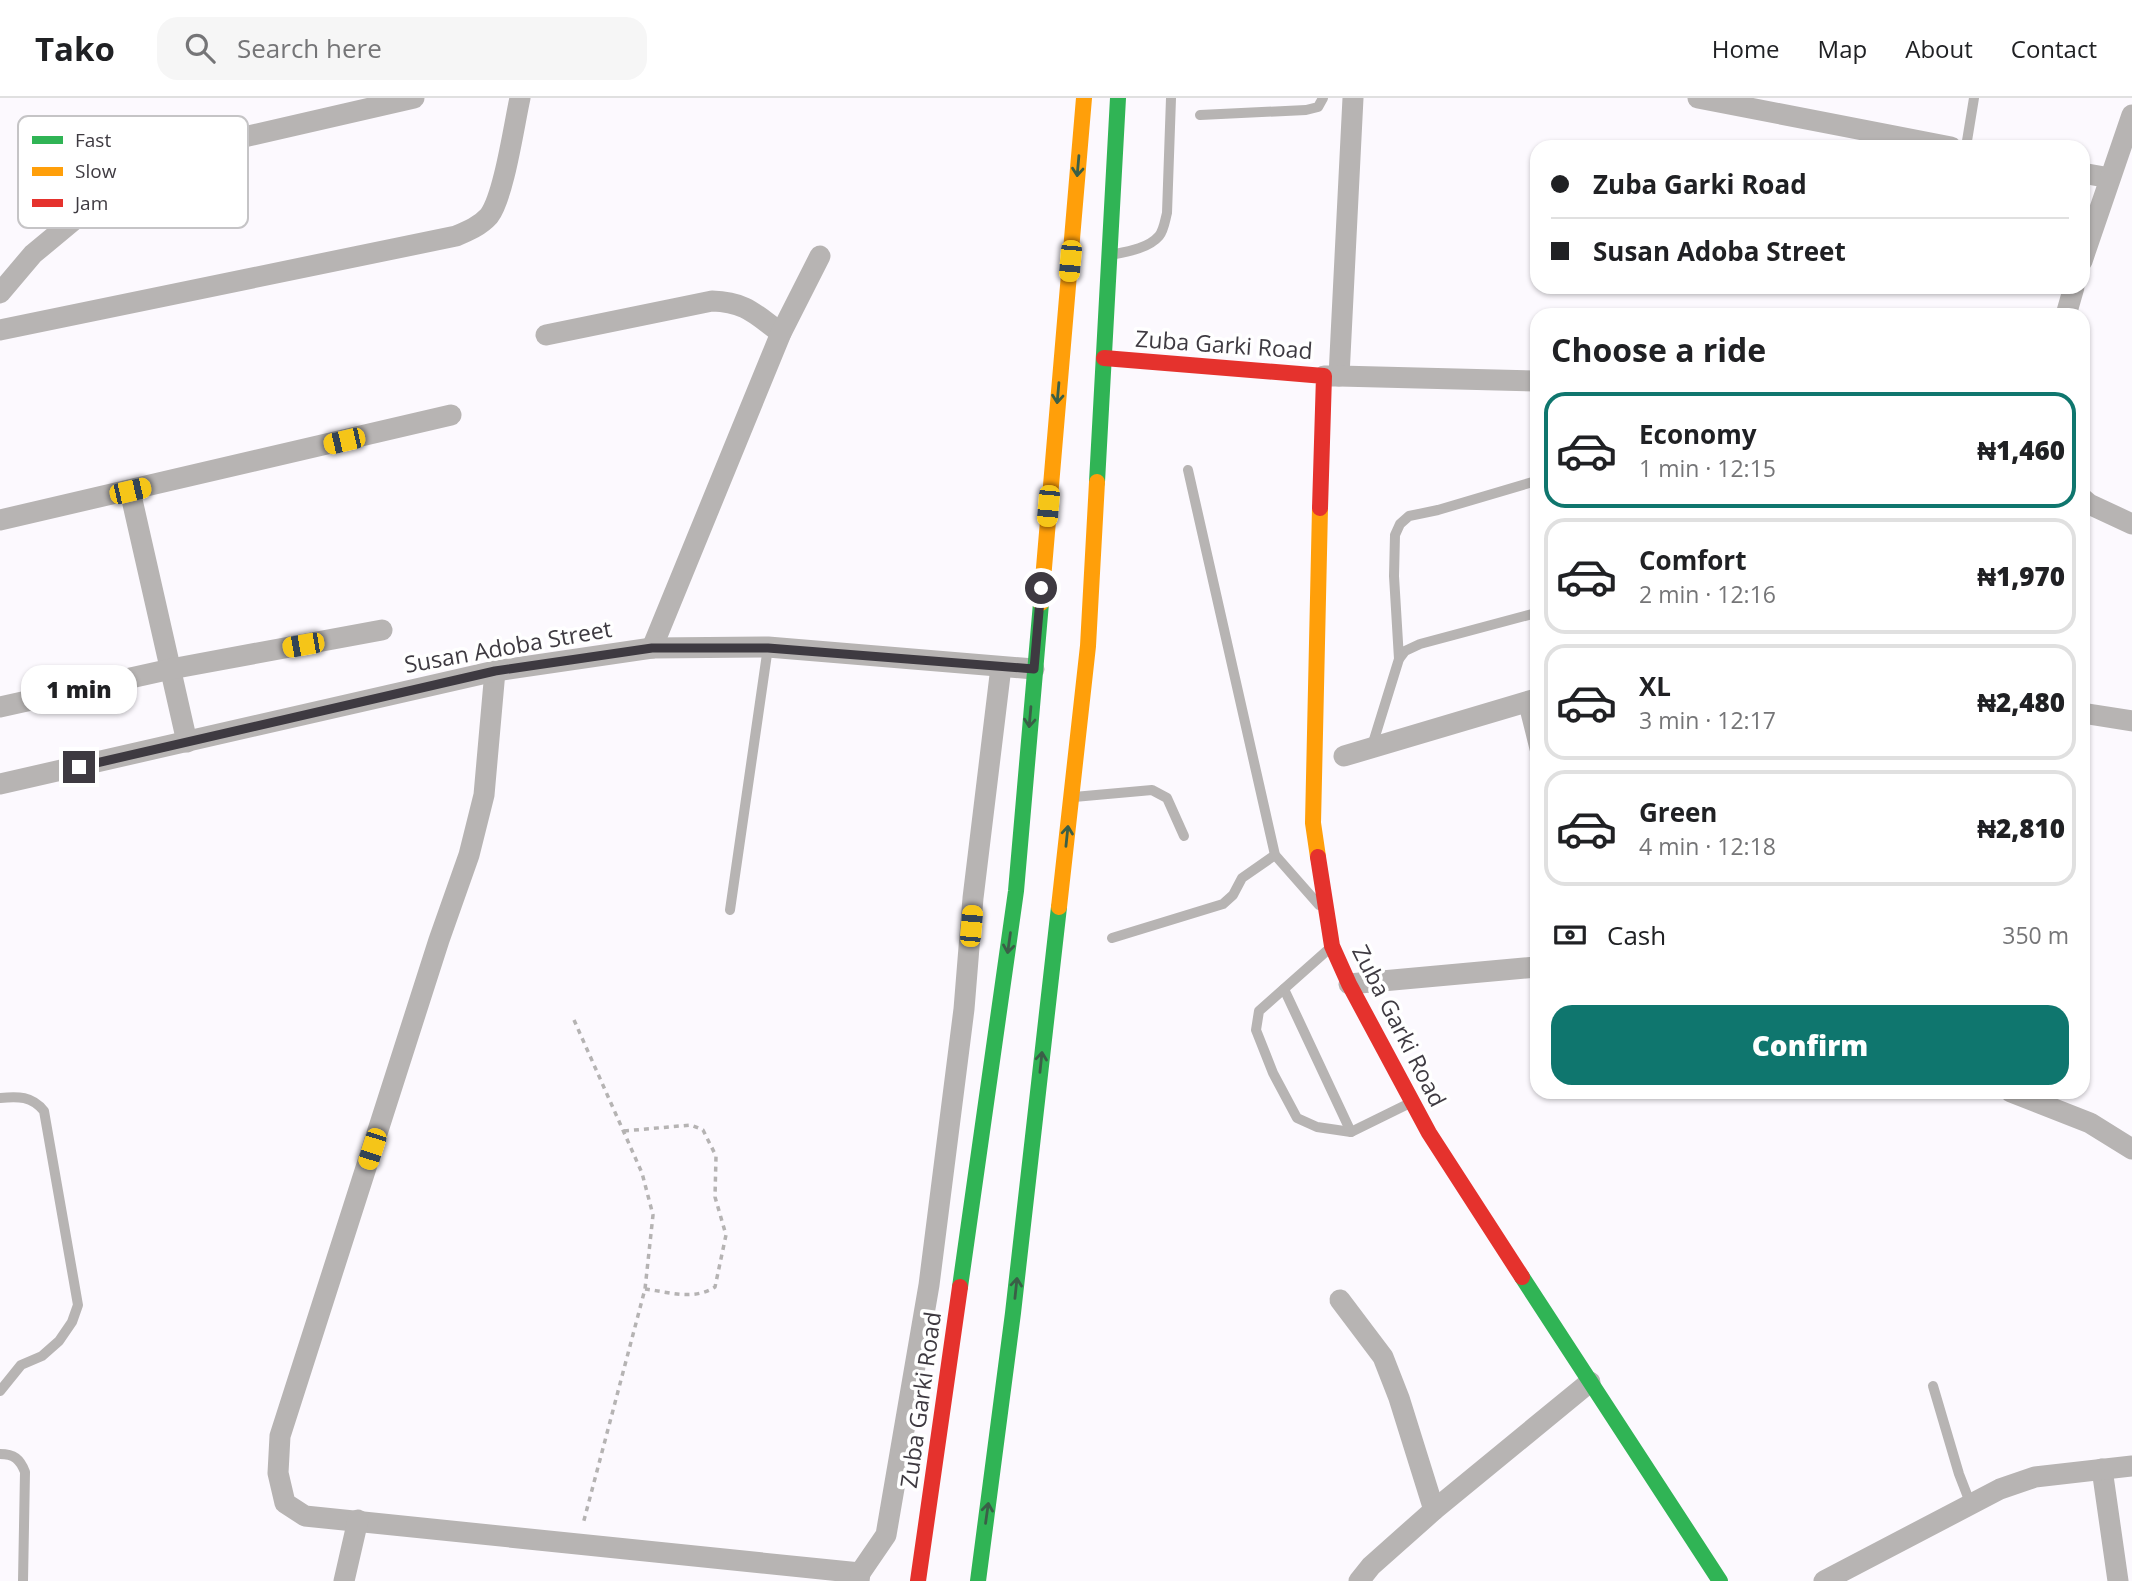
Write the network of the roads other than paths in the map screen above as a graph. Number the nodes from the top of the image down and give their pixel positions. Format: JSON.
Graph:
{"nodes":[{"id":1,"x":414,"y":98,"type":"edge"},
{"id":2,"x":520,"y":98,"type":"edge"},
{"id":3,"x":1084,"y":98,"type":"edge"},
{"id":4,"x":1118,"y":98,"type":"edge"},
{"id":5,"x":1171,"y":98,"type":"edge"},
{"id":6,"x":1324,"y":98,"type":"edge"},
{"id":7,"x":1353,"y":98,"type":"edge"},
{"id":8,"x":1698,"y":98,"type":"edge"},
{"id":9,"x":1974,"y":98,"type":"edge"},
{"id":10,"x":1200,"y":115,"type":"dead end"},
{"id":11,"x":2132,"y":115,"type":"edge"},
{"id":12,"x":248,"y":136,"type":"edge"},
{"id":13,"x":1915,"y":140,"type":"edge"},
{"id":14,"x":1967,"y":140,"type":"edge"},
{"id":15,"x":2090,"y":174,"type":"edge"},
{"id":16,"x":2110,"y":178,"type":"junction"},
{"id":17,"x":64,"y":228,"type":"edge"},
{"id":18,"x":2090,"y":237,"type":"edge"},
{"id":19,"x":1110,"y":255,"type":"junction"},
{"id":20,"x":820,"y":256,"type":"dead end"},
{"id":21,"x":0,"y":293,"type":"edge"},
{"id":22,"x":0,"y":330,"type":"edge"},
{"id":23,"x":781,"y":333,"type":"junction"},
{"id":24,"x":546,"y":335,"type":"dead end"},
{"id":25,"x":1104,"y":358,"type":"junction"},
{"id":26,"x":1331,"y":376,"type":"junction"},
{"id":27,"x":1530,"y":381,"type":"edge"},
{"id":28,"x":451,"y":415,"type":"dead end"},
{"id":29,"x":1188,"y":470,"type":"dead end"},
{"id":30,"x":1530,"y":483,"type":"edge"},
{"id":31,"x":130,"y":491,"type":"junction"},
{"id":32,"x":2090,"y":504,"type":"edge"},
{"id":33,"x":0,"y":520,"type":"edge"},
{"id":34,"x":2132,"y":524,"type":"edge"},
{"id":35,"x":1530,"y":615,"type":"edge"},
{"id":36,"x":382,"y":630,"type":"dead end"},
{"id":37,"x":652,"y":648,"type":"junction"},
{"id":38,"x":768,"y":648,"type":"junction"},
{"id":39,"x":1399,"y":659,"type":"junction"},
{"id":40,"x":1001,"y":667,"type":"junction"},
{"id":41,"x":171,"y":669,"type":"junction"},
{"id":42,"x":1034,"y":669,"type":"junction"},
{"id":43,"x":495,"y":671,"type":"junction"},
{"id":44,"x":1530,"y":701,"type":"edge"},
{"id":45,"x":0,"y":708,"type":"edge"},
{"id":46,"x":2090,"y":714,"type":"edge"},
{"id":47,"x":2132,"y":721,"type":"edge"},
{"id":48,"x":187,"y":742,"type":"junction"},
{"id":49,"x":1373,"y":746,"type":"junction"},
{"id":50,"x":1344,"y":756,"type":"dead end"},
{"id":51,"x":0,"y":784,"type":"edge"},
{"id":52,"x":1071,"y":797,"type":"junction"},
{"id":53,"x":1184,"y":836,"type":"dead end"},
{"id":54,"x":1275,"y":855,"type":"junction"},
{"id":55,"x":730,"y":910,"type":"dead end"},
{"id":56,"x":1328,"y":915,"type":"junction"},
{"id":57,"x":1112,"y":938,"type":"dead end"},
{"id":58,"x":1332,"y":946,"type":"junction"},
{"id":59,"x":1530,"y":968,"type":"edge"},
{"id":60,"x":1349,"y":984,"type":"junction"},
{"id":61,"x":1284,"y":989,"type":"junction"},
{"id":62,"x":0,"y":1098,"type":"edge"},
{"id":63,"x":2029,"y":1099,"type":"edge"},
{"id":64,"x":1412,"y":1102,"type":"junction"},
{"id":65,"x":1351,"y":1132,"type":"junction"},
{"id":66,"x":2132,"y":1149,"type":"edge"},
{"id":67,"x":1340,"y":1300,"type":"dead end"},
{"id":68,"x":1590,"y":1382,"type":"junction"},
{"id":69,"x":1933,"y":1386,"type":"dead end"},
{"id":70,"x":0,"y":1391,"type":"edge"},
{"id":71,"x":0,"y":1454,"type":"edge"},
{"id":72,"x":2132,"y":1466,"type":"edge"},
{"id":73,"x":2102,"y":1469,"type":"junction"},
{"id":74,"x":1971,"y":1505,"type":"junction"},
{"id":75,"x":1434,"y":1510,"type":"junction"},
{"id":76,"x":358,"y":1520,"type":"junction"},
{"id":77,"x":860,"y":1577,"type":"edge"},
{"id":78,"x":23,"y":1581,"type":"edge"},
{"id":79,"x":344,"y":1581,"type":"edge"},
{"id":80,"x":918,"y":1581,"type":"edge"},
{"id":81,"x":978,"y":1581,"type":"edge"},
{"id":82,"x":1359,"y":1581,"type":"edge"},
{"id":83,"x":1720,"y":1581,"type":"edge"},
{"id":84,"x":1824,"y":1581,"type":"edge"},
{"id":85,"x":2118,"y":1581,"type":"edge"}],
"edges":[{"from":1,"to":12,"type":"street"},
{"from":2,"to":22,"type":"street"},
{"from":3,"to":42,"type":"main road","name":"Zuba Garki Road","one_way":true},
{"from":4,"to":19,"type":"main road","name":"Zuba Garki Road"},
{"from":5,"to":19,"type":"lane"},
{"from":6,"to":10,"type":"lane"},
{"from":7,"to":26,"type":"street"},
{"from":8,"to":13,"type":"street"},
{"from":9,"to":14,"type":"lane"},
{"from":11,"to":16,"type":"street"},
{"from":15,"to":16,"type":"street"},
{"from":16,"to":18,"type":"street"},
{"from":17,"to":21,"type":"street"},
{"from":19,"to":25,"type":"main road","name":"Zuba Garki Road"},
{"from":20,"to":23,"type":"street"},
{"from":23,"to":24,"type":"street"},
{"from":23,"to":37,"type":"street"},
{"from":25,"to":26,"type":"main road","name":"Zuba Garki Road"},
{"from":25,"to":52,"type":"main road","name":"Zuba Garki Road"},
{"from":26,"to":27,"type":"street"},
{"from":26,"to":56,"type":"main road","name":"Zuba Garki Road"},
{"from":28,"to":31,"type":"street"},
{"from":29,"to":54,"type":"lane"},
{"from":30,"to":39,"type":"lane"},
{"from":31,"to":33,"type":"street"},
{"from":31,"to":41,"type":"street"},
{"from":32,"to":34,"type":"street"},
{"from":35,"to":39,"type":"lane"},
{"from":36,"to":41,"type":"street"},
{"from":37,"to":38,"type":"street","name":"Susan Adoba Street"},
{"from":37,"to":43,"type":"street","name":"Susan Adoba Street"},
{"from":38,"to":40,"type":"street","name":"Susan Adoba Street"},
{"from":38,"to":55,"type":"lane"},
{"from":39,"to":49,"type":"lane"},
{"from":40,"to":42,"type":"street","name":"Susan Adoba Street"},
{"from":40,"to":77,"type":"street"},
{"from":41,"to":45,"type":"street"},
{"from":41,"to":48,"type":"street"},
{"from":42,"to":80,"type":"main road","name":"Zuba Garki Road","one_way":true},
{"from":43,"to":48,"type":"street","name":"Susan Adoba Street"},
{"from":43,"to":76,"type":"street"},
{"from":44,"to":49,"type":"street"},
{"from":46,"to":47,"type":"street"},
{"from":48,"to":51,"type":"street","name":"Susan Adoba Street"},
{"from":49,"to":50,"type":"street"},
{"from":52,"to":53,"type":"lane"},
{"from":81,"to":52,"type":"main road","name":"Zuba Garki Road","one_way":true},
{"from":54,"to":56,"type":"lane"},
{"from":54,"to":57,"type":"lane"},
{"from":56,"to":58,"type":"main road","name":"Zuba Garki Road"},
{"from":58,"to":60,"type":"main road","name":"Zuba Garki Road"},
{"from":58,"to":61,"type":"lane"},
{"from":59,"to":60,"type":"street"},
{"from":60,"to":64,"type":"main road","name":"Zuba Garki Road"},
{"from":61,"to":65,"type":"lane"},
{"from":61,"to":65,"type":"lane"},
{"from":62,"to":70,"type":"lane"},
{"from":63,"to":66,"type":"street"},
{"from":64,"to":65,"type":"lane"},
{"from":64,"to":68,"type":"main road","name":"Zuba Garki Road"},
{"from":67,"to":75,"type":"street"},
{"from":68,"to":75,"type":"street"},
{"from":68,"to":83,"type":"main road","name":"Zuba Garki Road"},
{"from":69,"to":74,"type":"lane"},
{"from":71,"to":78,"type":"lane"},
{"from":72,"to":73,"type":"street"},
{"from":73,"to":74,"type":"street"},
{"from":73,"to":85,"type":"street"},
{"from":74,"to":84,"type":"street"},
{"from":75,"to":82,"type":"street"},
{"from":76,"to":77,"type":"street"},
{"from":76,"to":79,"type":"street"}]}
